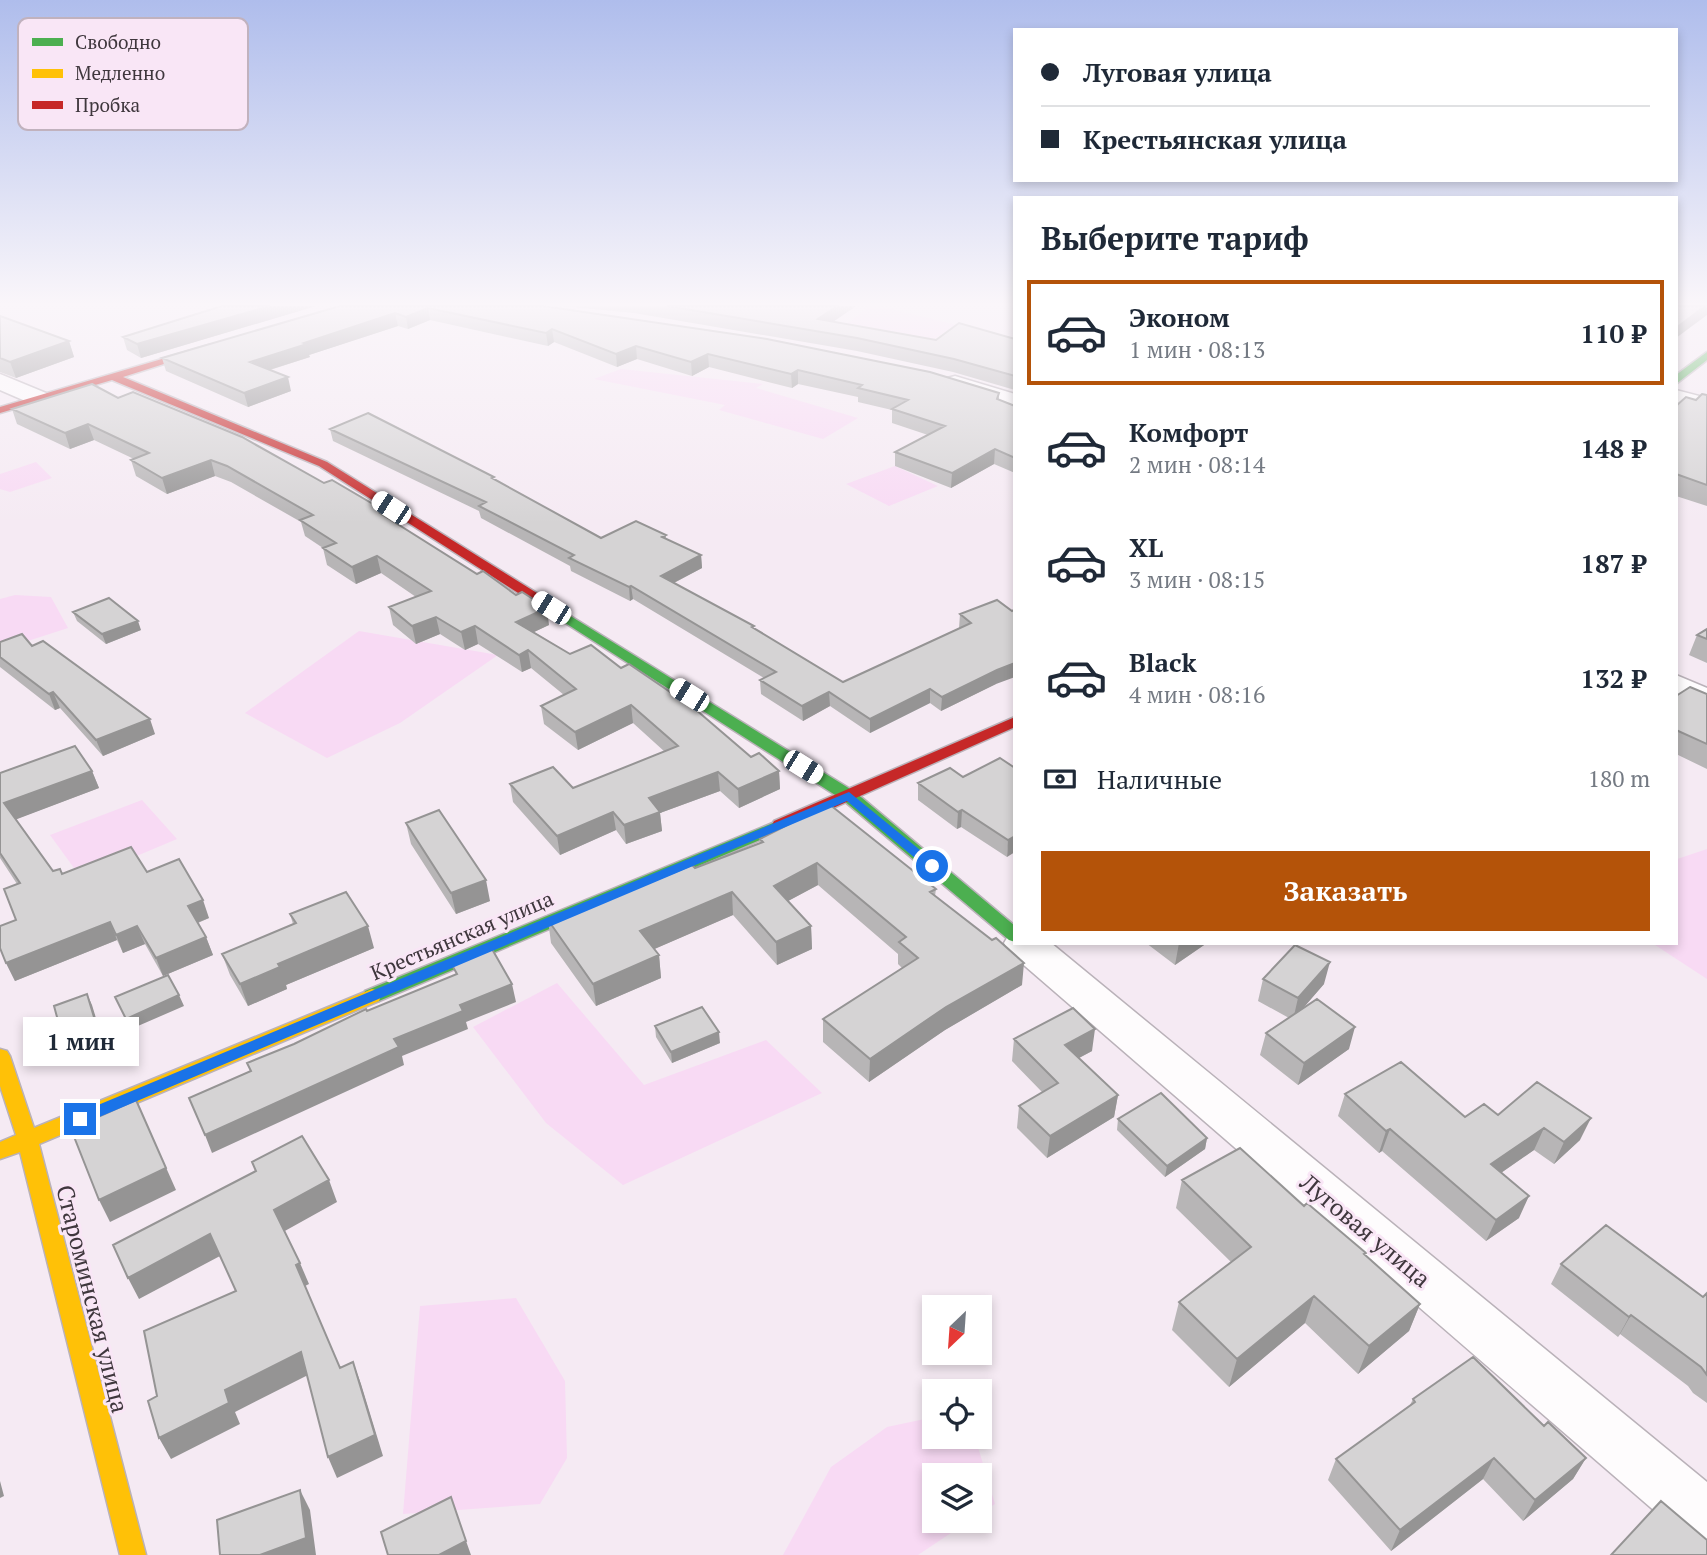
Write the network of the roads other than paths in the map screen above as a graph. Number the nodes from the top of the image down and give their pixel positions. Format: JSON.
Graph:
{"nodes":[{"id":1,"x":103,"y":379,"type":"edge"},
{"id":2,"x":118,"y":379,"type":"edge"},
{"id":3,"x":940,"y":379,"type":"edge"},
{"id":4,"x":0,"y":381,"type":"edge"},
{"id":5,"x":38,"y":398,"type":"junction"},
{"id":6,"x":1678,"y":398,"type":"edge"},
{"id":7,"x":1013,"y":400,"type":"edge"},
{"id":8,"x":1707,"y":405,"type":"edge"},
{"id":9,"x":0,"y":410,"type":"edge"},
{"id":10,"x":1678,"y":686,"type":"edge"},
{"id":11,"x":1707,"y":700,"type":"edge"},
{"id":12,"x":1013,"y":722,"type":"edge"},
{"id":13,"x":849,"y":796,"type":"junction"},
{"id":14,"x":1013,"y":934,"type":"edge"},
{"id":15,"x":1026,"y":945,"type":"edge"},
{"id":16,"x":0,"y":1056,"type":"edge"},
{"id":17,"x":28,"y":1140,"type":"junction"},
{"id":18,"x":0,"y":1151,"type":"edge"},
{"id":19,"x":1707,"y":1519,"type":"edge"},
{"id":20,"x":134,"y":1555,"type":"edge"}],
"edges":[{"from":1,"to":5,"type":"street"},
{"from":2,"to":13,"type":"street"},
{"from":3,"to":7,"type":"street"},
{"from":4,"to":5,"type":"street"},
{"from":5,"to":9,"type":"street"},
{"from":6,"to":8,"type":"street"},
{"from":10,"to":11,"type":"street"},
{"from":12,"to":13,"type":"street","name":"Крестьянская улица"},
{"from":13,"to":14,"type":"street"},
{"from":13,"to":17,"type":"street","name":"Крестьянская улица"},
{"from":15,"to":19,"type":"street","name":"Луговая улица"},
{"from":16,"to":17,"type":"street","name":"Староминская улица"},
{"from":17,"to":18,"type":"street","name":"Крестьянская улица"},
{"from":17,"to":20,"type":"street","name":"Староминская улица"}]}
